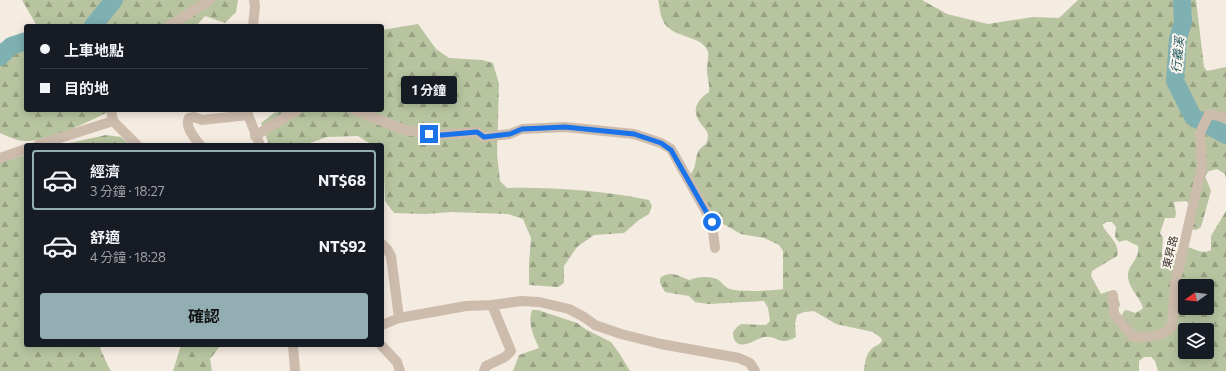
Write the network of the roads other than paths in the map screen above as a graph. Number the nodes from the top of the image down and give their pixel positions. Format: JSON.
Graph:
{"nodes":[{"id":1,"x":210,"y":0,"type":"edge"},
{"id":2,"x":254,"y":0,"type":"edge"},
{"id":3,"x":172,"y":24,"type":"edge"},
{"id":4,"x":253,"y":24,"type":"edge"},
{"id":5,"x":111,"y":112,"type":"edge"},
{"id":6,"x":294,"y":112,"type":"edge"},
{"id":7,"x":359,"y":112,"type":"edge"},
{"id":8,"x":247,"y":113,"type":"edge"},
{"id":9,"x":1226,"y":118,"type":"edge"},
{"id":10,"x":113,"y":121,"type":"junction"},
{"id":11,"x":255,"y":136,"type":"junction"},
{"id":12,"x":44,"y":143,"type":"edge"},
{"id":13,"x":135,"y":143,"type":"edge"},
{"id":14,"x":199,"y":143,"type":"edge"},
{"id":15,"x":259,"y":143,"type":"edge"},
{"id":16,"x":24,"y":150,"type":"edge"},
{"id":17,"x":0,"y":158,"type":"edge"},
{"id":18,"x":384,"y":246,"type":"edge"},
{"id":19,"x":714,"y":248,"type":"dead end"},
{"id":20,"x":1113,"y":295,"type":"dead end"},
{"id":21,"x":492,"y":305,"type":"junction"},
{"id":22,"x":399,"y":318,"type":"junction"},
{"id":23,"x":384,"y":324,"type":"edge"},
{"id":24,"x":293,"y":347,"type":"edge"},
{"id":25,"x":383,"y":347,"type":"edge"},
{"id":26,"x":295,"y":371,"type":"edge"},
{"id":27,"x":400,"y":371,"type":"edge"},
{"id":28,"x":484,"y":371,"type":"edge"},
{"id":29,"x":755,"y":371,"type":"edge"}],
"edges":[{"from":1,"to":3,"type":"street"},
{"from":2,"to":4,"type":"street"},
{"from":5,"to":10,"type":"street"},
{"from":6,"to":11,"type":"street"},
{"from":7,"to":19,"type":"street"},
{"from":8,"to":11,"type":"street"},
{"from":8,"to":14,"type":"street"},
{"from":9,"to":20,"type":"street","name":"東昇路"},
{"from":10,"to":12,"type":"street"},
{"from":10,"to":13,"type":"street"},
{"from":11,"to":15,"type":"street"},
{"from":16,"to":17,"type":"street"},
{"from":18,"to":22,"type":"street"},
{"from":21,"to":22,"type":"street"},
{"from":21,"to":28,"type":"street"},
{"from":21,"to":29,"type":"street"},
{"from":22,"to":23,"type":"street"},
{"from":24,"to":26,"type":"street"},
{"from":25,"to":27,"type":"street"}]}
